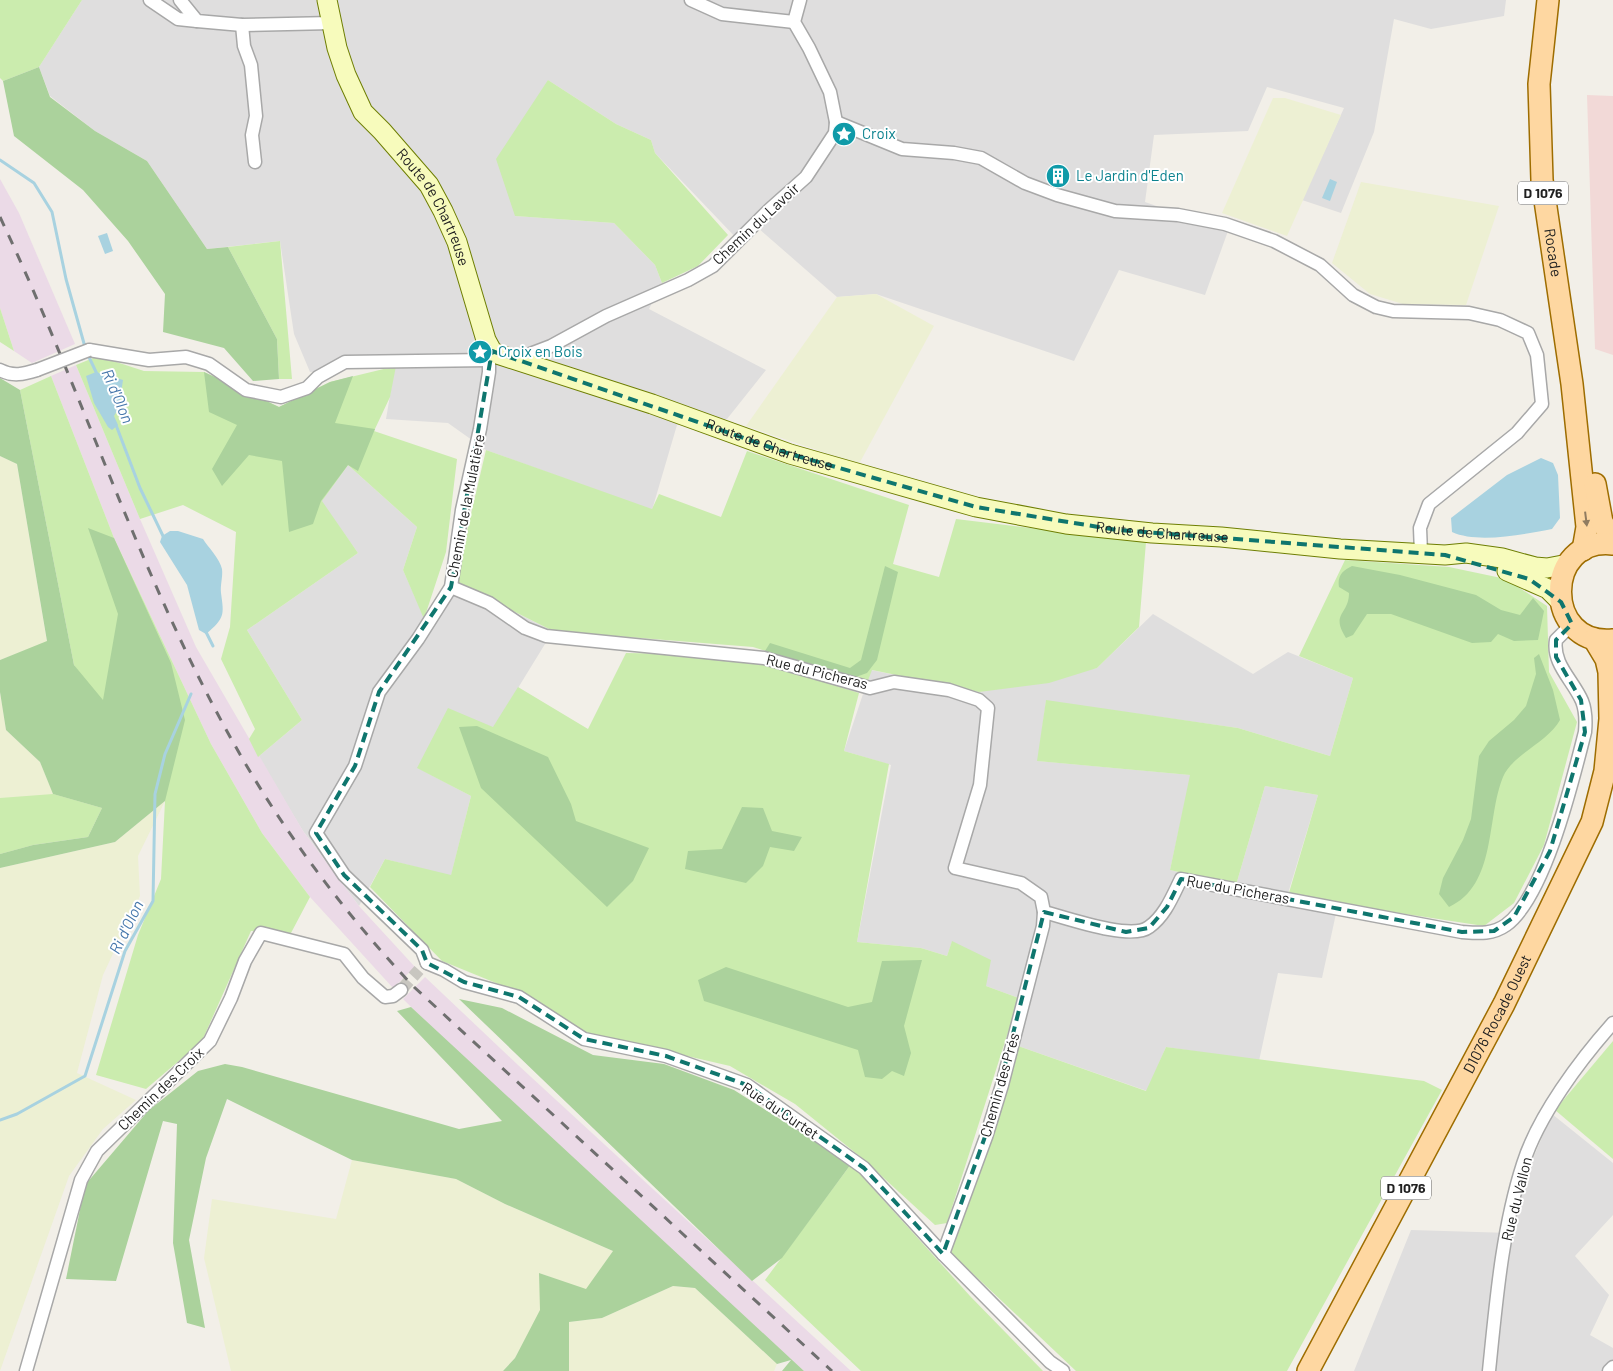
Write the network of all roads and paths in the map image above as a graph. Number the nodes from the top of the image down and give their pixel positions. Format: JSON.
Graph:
{"nodes":[{"id":1,"x":150,"y":0,"type":"edge"},
{"id":2,"x":180,"y":0,"type":"edge"},
{"id":3,"x":327,"y":0,"type":"edge"},
{"id":4,"x":691,"y":0,"type":"edge"},
{"id":5,"x":800,"y":0,"type":"edge"},
{"id":6,"x":1548,"y":0,"type":"edge"},
{"id":7,"x":197,"y":21,"type":"junction"},
{"id":8,"x":794,"y":22,"type":"junction"},
{"id":9,"x":332,"y":23,"type":"junction"},
{"id":10,"x":242,"y":25,"type":"junction"},
{"id":11,"x":836,"y":122,"type":"junction"},
{"id":12,"x":255,"y":162,"type":"dead end"},
{"id":13,"x":490,"y":355,"type":"junction"},
{"id":14,"x":524,"y":361,"type":"junction"},
{"id":15,"x":0,"y":370,"type":"edge"},
{"id":16,"x":1572,"y":384,"type":"junction"},
{"id":17,"x":1613,"y":539,"type":"edge"},
{"id":18,"x":1613,"y":544,"type":"edge"},
{"id":19,"x":1421,"y":553,"type":"junction"},
{"id":20,"x":1445,"y":555,"type":"junction"},
{"id":21,"x":1576,"y":557,"type":"junction"},
{"id":22,"x":451,"y":587,"type":"junction"},
{"id":23,"x":1561,"y":602,"type":"junction"},
{"id":24,"x":1572,"y":624,"type":"junction"},
{"id":25,"x":1604,"y":639,"type":"edge"},
{"id":26,"x":1613,"y":787,"type":"edge"},
{"id":27,"x":1044,"y":912,"type":"junction"},
{"id":28,"x":423,"y":967,"type":"joint"},
{"id":29,"x":400,"y":990,"type":"tunnel mouth"},
{"id":30,"x":1504,"y":1004,"type":"junction"},
{"id":31,"x":1613,"y":1022,"type":"edge"},
{"id":32,"x":943,"y":1254,"type":"junction"},
{"id":33,"x":1613,"y":1367,"type":"edge"},
{"id":34,"x":26,"y":1371,"type":"edge"},
{"id":35,"x":1064,"y":1371,"type":"edge"},
{"id":36,"x":1308,"y":1371,"type":"edge"},
{"id":37,"x":1489,"y":1371,"type":"edge"},
{"id":38,"x":1609,"y":1371,"type":"edge"}],
"edges":[{"from":1,"to":7,"type":"street"},
{"from":2,"to":7,"type":"street"},
{"from":3,"to":9,"type":"main road","name":"Route de Chartreuse"},
{"from":4,"to":8,"type":"street"},
{"from":5,"to":8,"type":"street"},
{"from":6,"to":16,"type":"main road","name":"Rocade","number":"D 1076"},
{"from":7,"to":10,"type":"street"},
{"from":8,"to":11,"type":"street"},
{"from":9,"to":10,"type":"street"},
{"from":9,"to":13,"type":"main road","name":"Route de Chartreuse"},
{"from":10,"to":12,"type":"street"},
{"from":11,"to":14,"type":"street","name":"Chemin du Lavoir"},
{"from":11,"to":19,"type":"street"},
{"from":13,"to":14,"type":"main road","name":"Route de Chartreuse"},
{"from":13,"to":15,"type":"street","bridge":true},
{"from":13,"to":22,"type":"street","name":"Chemin de la Mulatière"},
{"from":14,"to":19,"type":"main road","name":"Route de Chartreuse"},
{"from":16,"to":17,"type":"main road","name":"Rocade","number":"D 1076"},
{"from":16,"to":21,"type":"main road","name":"Rocade","number":"D 1076","one_way":true},
{"from":18,"to":21,"type":"main road"},
{"from":19,"to":20,"type":"main road","name":"Route de Chartreuse"},
{"from":20,"to":21,"type":"main road","name":"Route de Chartreuse"},
{"from":20,"to":23,"type":"main road","name":"Route de Chartreuse"},
{"from":21,"to":23,"type":"main road","name":"Rocade"},
{"from":22,"to":27,"type":"street","name":"Rue du Picheras"},
{"from":22,"to":28,"type":"street","name":"Chemin de la Mulatière"},
{"from":23,"to":24,"type":"main road"},
{"from":24,"to":25,"type":"main road"},
{"from":24,"to":27,"type":"street","name":"Rue du Picheras"},
{"from":25,"to":30,"type":"main road","name":"D1076 Rocade Ouest","number":"D 1076"},
{"from":26,"to":30,"type":"main road","number":"D 1076"},
{"from":27,"to":32,"type":"street","name":"Chemin des Prés"},
{"from":28,"to":32,"type":"street","name":"Rue du Curtet"},
{"from":29,"to":34,"type":"street","name":"Chemin des Croix"},
{"from":30,"to":36,"type":"main road","name":"D1076 Rocade Ouest","number":"D 1076"},
{"from":31,"to":37,"type":"street","name":"Rue du Vallon"},
{"from":32,"to":35,"type":"street","name":"Rue du Curtet"},
{"from":33,"to":38,"type":"street"}]}
